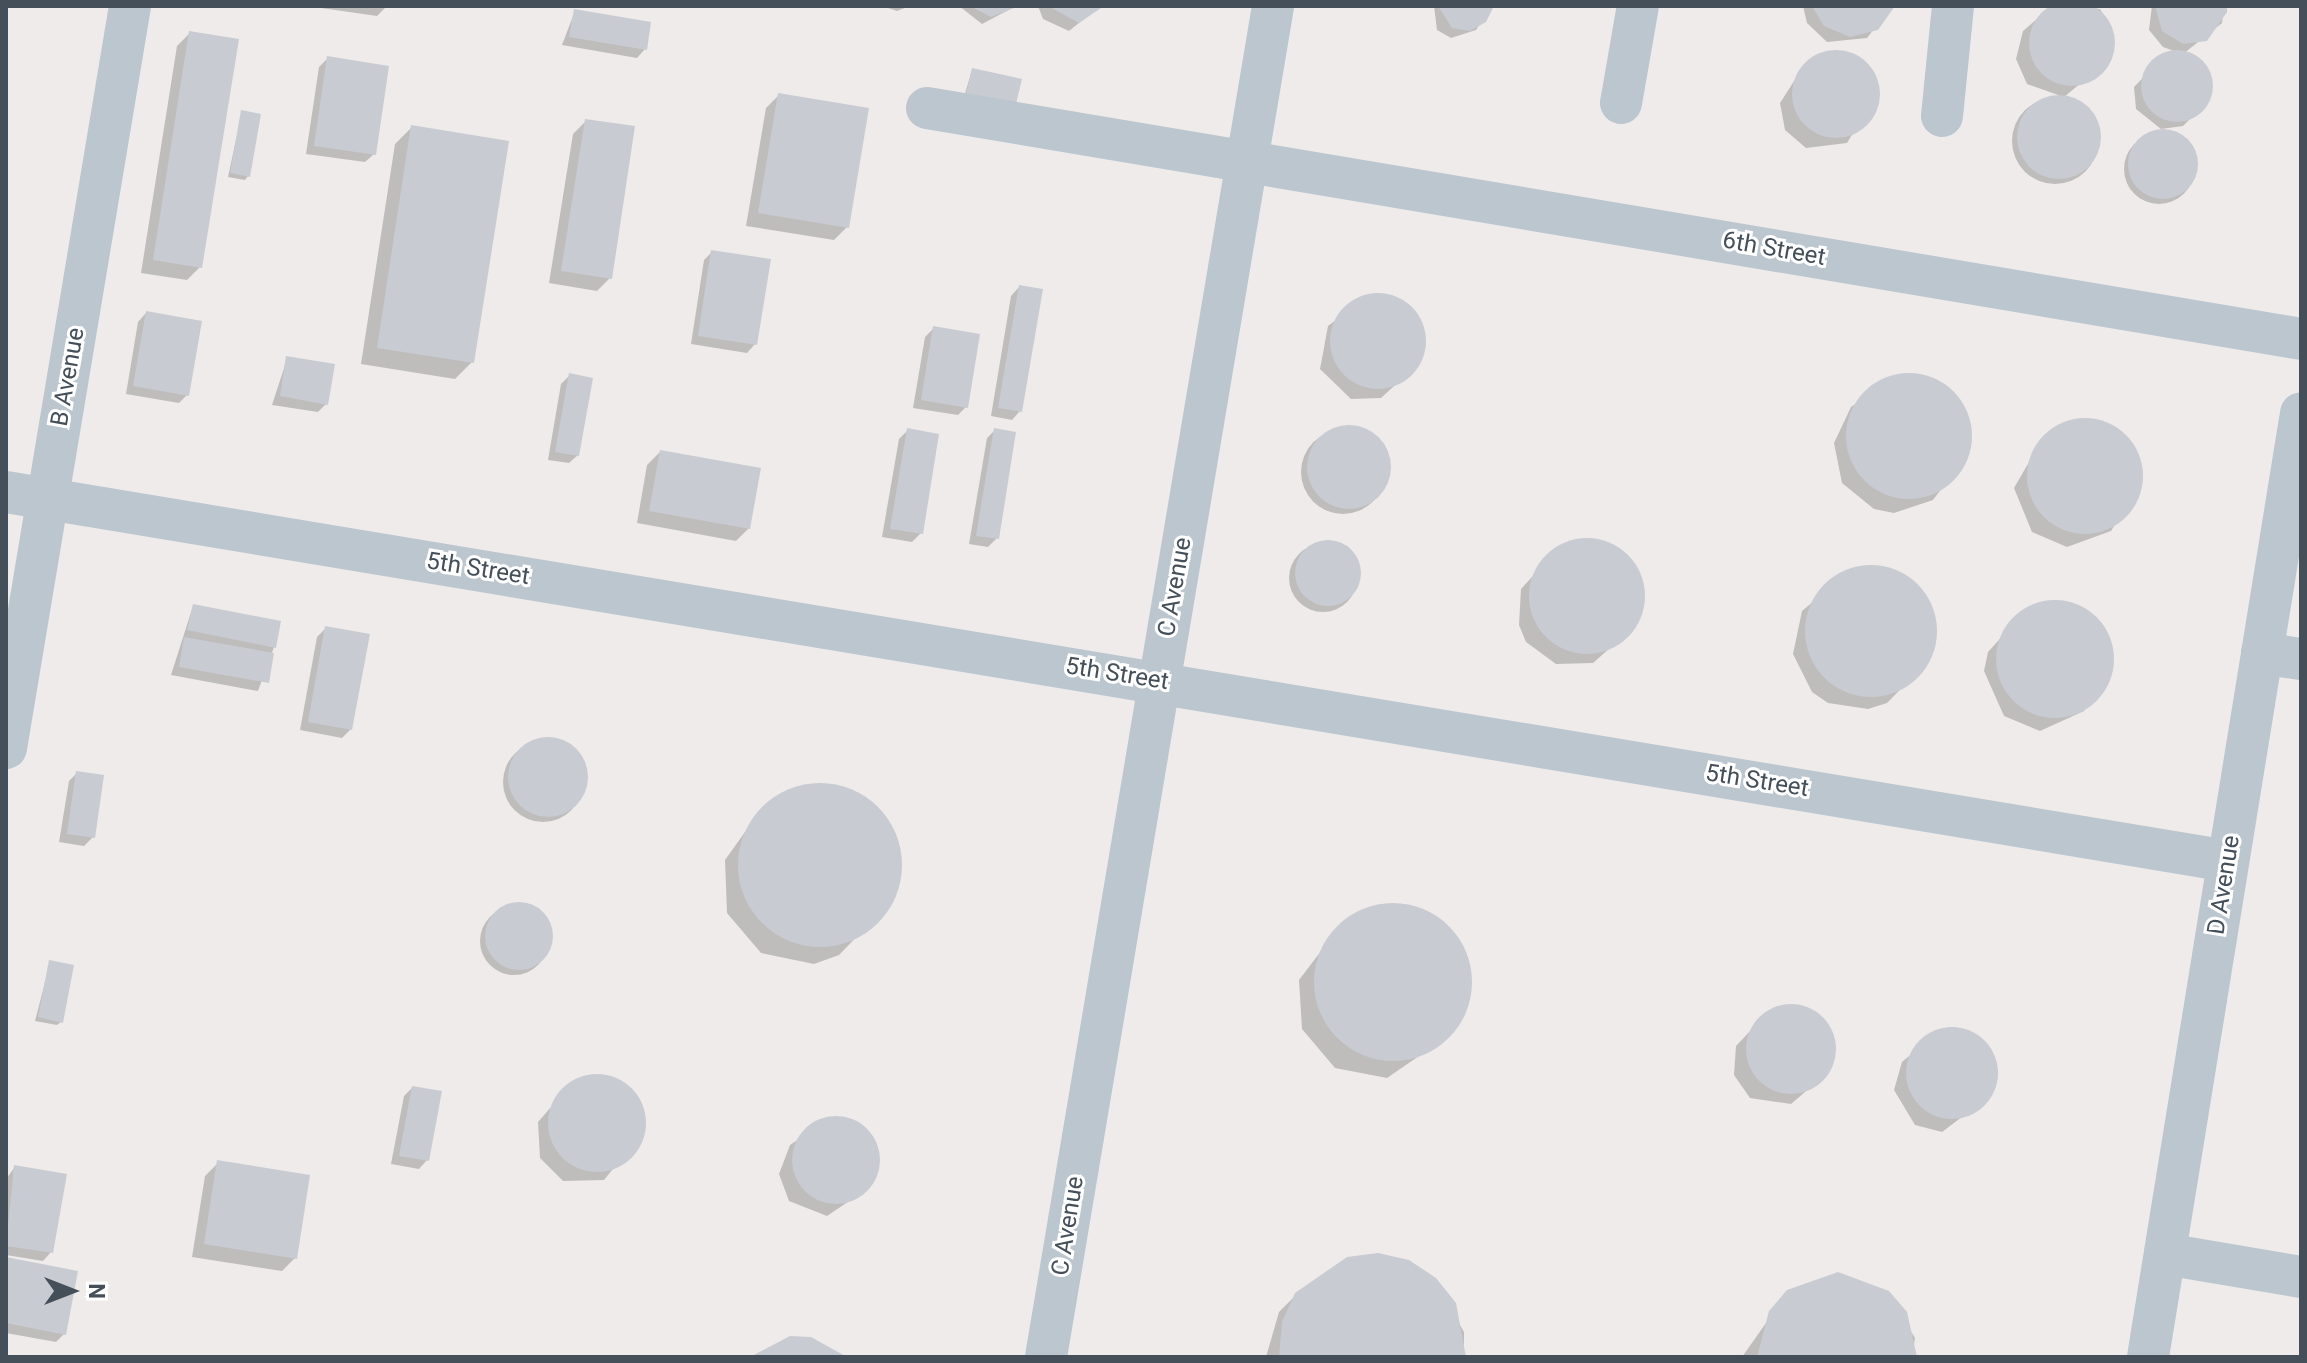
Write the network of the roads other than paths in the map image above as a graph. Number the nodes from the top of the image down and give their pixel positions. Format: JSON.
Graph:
{"nodes":[{"id":1,"x":130,"y":6,"type":"edge"},
{"id":2,"x":1273,"y":6,"type":"edge"},
{"id":3,"x":1638,"y":6,"type":"edge"},
{"id":4,"x":1953,"y":6,"type":"edge"},
{"id":5,"x":1621,"y":103,"type":"dead end"},
{"id":6,"x":927,"y":108,"type":"dead end"},
{"id":7,"x":1942,"y":116,"type":"dead end"},
{"id":8,"x":1246,"y":160,"type":"junction"},
{"id":9,"x":2301,"y":339,"type":"edge"},
{"id":10,"x":2301,"y":413,"type":"edge"},
{"id":11,"x":6,"y":492,"type":"edge"},
{"id":12,"x":47,"y":499,"type":"junction"},
{"id":13,"x":2282,"y":656,"type":"edge"},
{"id":14,"x":1159,"y":681,"type":"junction"},
{"id":15,"x":6,"y":748,"type":"edge"},
{"id":16,"x":2228,"y":861,"type":"junction"},
{"id":17,"x":2165,"y":1254,"type":"junction"},
{"id":18,"x":2301,"y":1277,"type":"edge"},
{"id":19,"x":1046,"y":1357,"type":"edge"},
{"id":20,"x":2148,"y":1357,"type":"edge"}],
"edges":[{"from":1,"to":12,"type":"lane","name":"B Avenue"},
{"from":2,"to":8,"type":"lane","name":"C Avenue"},
{"from":3,"to":5,"type":"lane"},
{"from":4,"to":7,"type":"lane"},
{"from":6,"to":8,"type":"lane","name":"6th Street"},
{"from":8,"to":9,"type":"lane","name":"6th Street"},
{"from":8,"to":14,"type":"lane","name":"C Avenue"},
{"from":10,"to":13,"type":"lane","name":"D Avenue"},
{"from":11,"to":12,"type":"lane","name":"5th Street"},
{"from":12,"to":14,"type":"lane","name":"5th Street"},
{"from":12,"to":15,"type":"lane","name":"B Avenue"},
{"from":13,"to":16,"type":"lane","name":"D Avenue"},
{"from":14,"to":16,"type":"lane","name":"5th Street"},
{"from":14,"to":19,"type":"lane","name":"C Avenue"},
{"from":16,"to":17,"type":"lane","name":"D Avenue"},
{"from":17,"to":18,"type":"lane"},
{"from":17,"to":20,"type":"lane","name":"D Avenue"}]}
